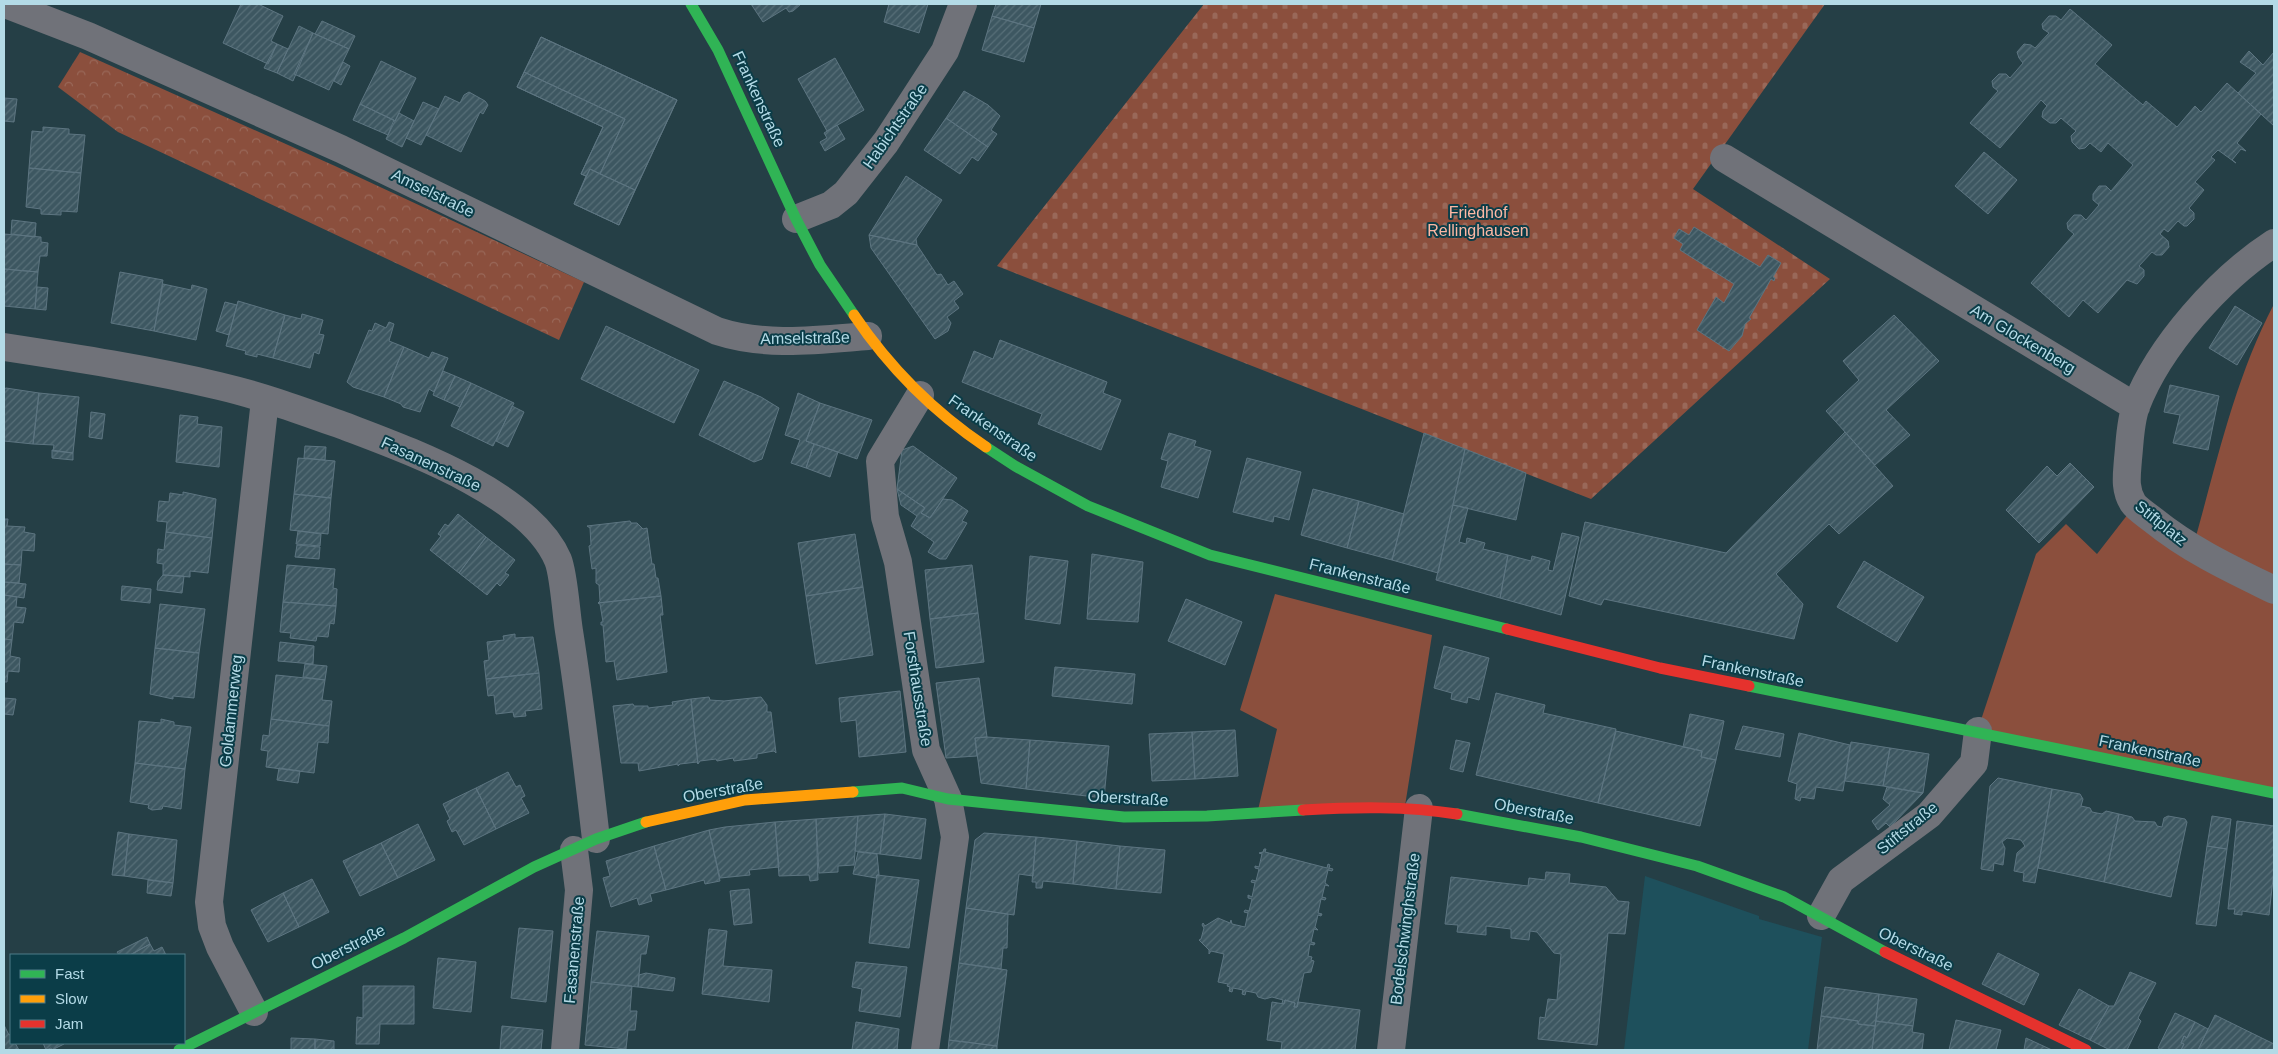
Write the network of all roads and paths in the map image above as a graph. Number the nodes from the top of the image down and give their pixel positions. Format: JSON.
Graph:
{"nodes":[{"id":1,"x":5,"y":4,"type":"edge"},
{"id":2,"x":691,"y":4,"type":"edge"},
{"id":3,"x":963,"y":4,"type":"edge"},
{"id":4,"x":1724,"y":158,"type":"dead end"},
{"id":5,"x":796,"y":219,"type":"junction"},
{"id":6,"x":2274,"y":243,"type":"edge"},
{"id":7,"x":868,"y":336,"type":"junction"},
{"id":8,"x":4,"y":347,"type":"edge"},
{"id":9,"x":920,"y":394,"type":"junction"},
{"id":10,"x":265,"y":400,"type":"junction"},
{"id":11,"x":2136,"y":407,"type":"junction"},
{"id":12,"x":2274,"y":590,"type":"edge"},
{"id":13,"x":1978,"y":731,"type":"junction"},
{"id":14,"x":2274,"y":793,"type":"edge"},
{"id":15,"x":948,"y":799,"type":"junction"},
{"id":16,"x":1420,"y":808,"type":"junction"},
{"id":17,"x":585,"y":845,"type":"junction"},
{"id":18,"x":1821,"y":916,"type":"junction"},
{"id":19,"x":254,"y":1012,"type":"junction"},
{"id":20,"x":179,"y":1050,"type":"edge"},
{"id":21,"x":565,"y":1050,"type":"edge"},
{"id":22,"x":925,"y":1050,"type":"edge"},
{"id":23,"x":1391,"y":1050,"type":"edge"},
{"id":24,"x":2086,"y":1050,"type":"edge"}],
"edges":[{"from":1,"to":7,"type":"street","name":"Amselstraße"},
{"from":2,"to":5,"type":"street","name":"Frankenstraße"},
{"from":3,"to":5,"type":"street","name":"Habichtstraße"},
{"from":4,"to":11,"type":"street","name":"Am Glockenberg"},
{"from":5,"to":7,"type":"street","name":"Frankenstraße"},
{"from":6,"to":11,"type":"street"},
{"from":7,"to":9,"type":"street","name":"Frankenstraße"},
{"from":8,"to":10,"type":"street","name":"Fasanenstraße"},
{"from":9,"to":13,"type":"street","name":"Frankenstraße"},
{"from":9,"to":15,"type":"street","name":"Forsthausstraße"},
{"from":10,"to":17,"type":"street","name":"Fasanenstraße"},
{"from":10,"to":19,"type":"street","name":"Goldammerweg"},
{"from":11,"to":12,"type":"street","name":"Stiftplatz"},
{"from":13,"to":14,"type":"street","name":"Frankenstraße"},
{"from":13,"to":18,"type":"street","name":"Stiftstraße"},
{"from":15,"to":16,"type":"street","name":"Oberstraße"},
{"from":15,"to":17,"type":"street","name":"Oberstraße"},
{"from":15,"to":22,"type":"street","name":"Forsthausstraße"},
{"from":16,"to":18,"type":"street","name":"Oberstraße"},
{"from":16,"to":23,"type":"street","name":"Bodelschwinghstraße"},
{"from":17,"to":19,"type":"street","name":"Oberstraße"},
{"from":17,"to":21,"type":"street","name":"Fasanenstraße"},
{"from":18,"to":24,"type":"street","name":"Oberstraße"},
{"from":19,"to":20,"type":"street","name":"Oberstraße"}]}
